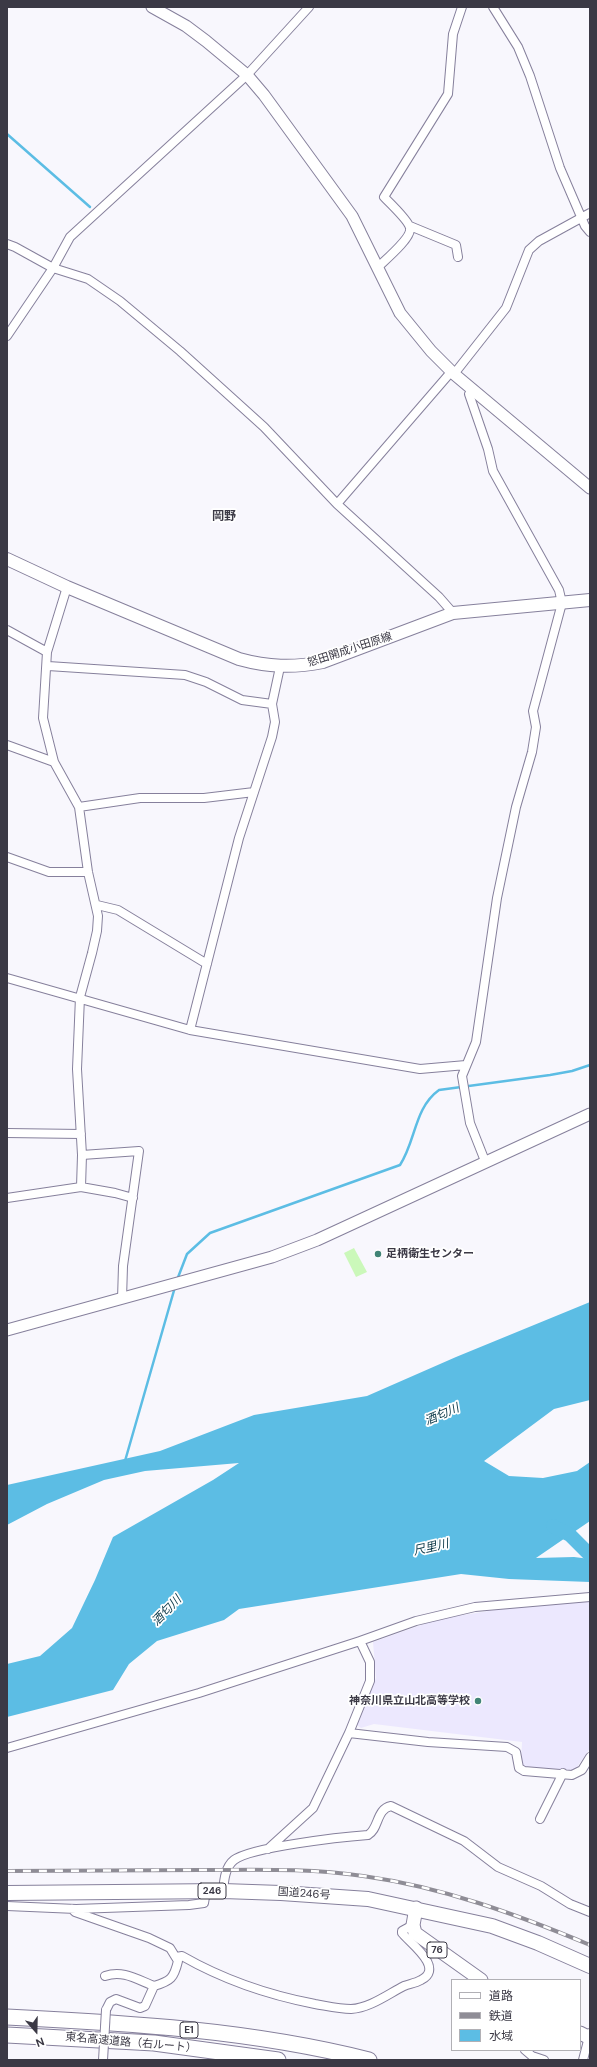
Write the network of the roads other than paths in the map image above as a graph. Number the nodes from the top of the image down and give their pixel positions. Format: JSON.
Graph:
{"nodes":[{"id":1,"x":309,"y":7,"type":"edge"},
{"id":2,"x":462,"y":7,"type":"edge"},
{"id":3,"x":493,"y":7,"type":"edge"},
{"id":4,"x":156,"y":8,"type":"edge"},
{"id":5,"x":247,"y":75,"type":"junction"},
{"id":6,"x":590,"y":213,"type":"edge"},
{"id":7,"x":581,"y":217,"type":"junction"},
{"id":8,"x":410,"y":226,"type":"junction"},
{"id":9,"x":590,"y":232,"type":"edge"},
{"id":10,"x":7,"y":244,"type":"edge"},
{"id":11,"x":458,"y":257,"type":"dead end"},
{"id":12,"x":53,"y":268,"type":"junction"},
{"id":13,"x":377,"y":268,"type":"junction"},
{"id":14,"x":7,"y":336,"type":"edge"},
{"id":15,"x":452,"y":373,"type":"junction"},
{"id":16,"x":473,"y":389,"type":"junction"},
{"id":17,"x":590,"y":488,"type":"edge"},
{"id":18,"x":337,"y":504,"type":"junction"},
{"id":19,"x":7,"y":559,"type":"edge"},
{"id":20,"x":67,"y":587,"type":"junction"},
{"id":21,"x":590,"y":600,"type":"edge"},
{"id":22,"x":562,"y":603,"type":"junction"},
{"id":23,"x":453,"y":613,"type":"junction"},
{"id":24,"x":7,"y":630,"type":"edge"},
{"id":25,"x":47,"y":652,"type":"junction"},
{"id":26,"x":48,"y":666,"type":"junction"},
{"id":27,"x":280,"y":667,"type":"junction"},
{"id":28,"x":272,"y":704,"type":"junction"},
{"id":29,"x":7,"y":745,"type":"edge"},
{"id":30,"x":54,"y":762,"type":"junction"},
{"id":31,"x":254,"y":792,"type":"junction"},
{"id":32,"x":79,"y":807,"type":"junction"},
{"id":33,"x":7,"y":857,"type":"edge"},
{"id":34,"x":88,"y":872,"type":"junction"},
{"id":35,"x":97,"y":905,"type":"junction"},
{"id":36,"x":207,"y":964,"type":"junction"},
{"id":37,"x":7,"y":978,"type":"edge"},
{"id":38,"x":80,"y":997,"type":"junction"},
{"id":39,"x":190,"y":1030,"type":"junction"},
{"id":40,"x":466,"y":1065,"type":"junction"},
{"id":41,"x":590,"y":1114,"type":"edge"},
{"id":42,"x":7,"y":1133,"type":"edge"},
{"id":43,"x":81,"y":1134,"type":"junction"},
{"id":44,"x":82,"y":1155,"type":"junction"},
{"id":45,"x":485,"y":1161,"type":"junction"},
{"id":46,"x":81,"y":1187,"type":"junction"},
{"id":47,"x":7,"y":1198,"type":"edge"},
{"id":48,"x":133,"y":1198,"type":"junction"},
{"id":49,"x":122,"y":1299,"type":"junction"},
{"id":50,"x":7,"y":1330,"type":"edge"},
{"id":51,"x":590,"y":1597,"type":"edge"},
{"id":52,"x":360,"y":1640,"type":"junction"},
{"id":53,"x":349,"y":1733,"type":"junction"},
{"id":54,"x":7,"y":1748,"type":"edge"},
{"id":55,"x":590,"y":1757,"type":"edge"},
{"id":56,"x":563,"y":1773,"type":"junction"},
{"id":57,"x":540,"y":1819,"type":"dead end"},
{"id":58,"x":268,"y":1849,"type":"junction"},
{"id":59,"x":206,"y":1891,"type":"junction"},
{"id":60,"x":223,"y":1891,"type":"junction"},
{"id":61,"x":7,"y":1893,"type":"edge"},
{"id":62,"x":7,"y":1906,"type":"edge"},
{"id":63,"x":416,"y":1908,"type":"junction"},
{"id":64,"x":72,"y":1909,"type":"junction"},
{"id":65,"x":590,"y":1912,"type":"edge"},
{"id":66,"x":413,"y":1925,"type":"junction"},
{"id":67,"x":176,"y":1957,"type":"junction"},
{"id":68,"x":590,"y":1966,"type":"edge"},
{"id":69,"x":104,"y":1976,"type":"dead end"},
{"id":70,"x":480,"y":1979,"type":"edge"},
{"id":71,"x":154,"y":1986,"type":"junction"},
{"id":72,"x":7,"y":2017,"type":"edge"},
{"id":73,"x":7,"y":2035,"type":"edge"},
{"id":74,"x":587,"y":2035,"type":"edge"},
{"id":75,"x":527,"y":2051,"type":"edge"},
{"id":76,"x":103,"y":2060,"type":"edge"},
{"id":77,"x":278,"y":2060,"type":"edge"},
{"id":78,"x":369,"y":2060,"type":"edge"},
{"id":79,"x":544,"y":2060,"type":"edge"},
{"id":80,"x":583,"y":2060,"type":"edge"}],
"edges":[{"from":1,"to":5,"type":"street"},
{"from":2,"to":8,"type":"street"},
{"from":3,"to":7,"type":"street"},
{"from":4,"to":5,"type":"street"},
{"from":5,"to":12,"type":"street"},
{"from":5,"to":13,"type":"street"},
{"from":6,"to":7,"type":"street"},
{"from":7,"to":9,"type":"street"},
{"from":7,"to":15,"type":"street"},
{"from":8,"to":11,"type":"street"},
{"from":8,"to":13,"type":"street"},
{"from":10,"to":12,"type":"street"},
{"from":12,"to":14,"type":"street"},
{"from":12,"to":18,"type":"street"},
{"from":13,"to":15,"type":"street"},
{"from":15,"to":16,"type":"street"},
{"from":15,"to":18,"type":"street"},
{"from":16,"to":17,"type":"street"},
{"from":16,"to":22,"type":"street"},
{"from":18,"to":23,"type":"street"},
{"from":19,"to":20,"type":"main road","name":"怒田開成小田原線"},
{"from":20,"to":25,"type":"street"},
{"from":20,"to":27,"type":"main road","name":"怒田開成小田原線"},
{"from":21,"to":22,"type":"main road","name":"怒田開成小田原線"},
{"from":22,"to":23,"type":"main road","name":"怒田開成小田原線"},
{"from":22,"to":40,"type":"street"},
{"from":23,"to":27,"type":"main road","name":"怒田開成小田原線"},
{"from":24,"to":25,"type":"street"},
{"from":25,"to":26,"type":"street"},
{"from":26,"to":28,"type":"street"},
{"from":26,"to":30,"type":"street"},
{"from":27,"to":28,"type":"street"},
{"from":28,"to":31,"type":"street"},
{"from":29,"to":30,"type":"street"},
{"from":30,"to":32,"type":"street"},
{"from":31,"to":32,"type":"street"},
{"from":31,"to":36,"type":"street"},
{"from":32,"to":34,"type":"street"},
{"from":33,"to":34,"type":"street"},
{"from":34,"to":35,"type":"street"},
{"from":35,"to":36,"type":"street"},
{"from":35,"to":38,"type":"street"},
{"from":36,"to":39,"type":"street"},
{"from":37,"to":38,"type":"street"},
{"from":38,"to":39,"type":"street"},
{"from":38,"to":43,"type":"street"},
{"from":39,"to":40,"type":"street"},
{"from":40,"to":45,"type":"street"},
{"from":41,"to":45,"type":"street"},
{"from":42,"to":43,"type":"street"},
{"from":43,"to":44,"type":"street"},
{"from":44,"to":46,"type":"street"},
{"from":44,"to":48,"type":"street"},
{"from":45,"to":49,"type":"street"},
{"from":46,"to":47,"type":"street"},
{"from":46,"to":48,"type":"street"},
{"from":48,"to":49,"type":"street"},
{"from":49,"to":50,"type":"street"},
{"from":51,"to":52,"type":"street"},
{"from":52,"to":53,"type":"street"},
{"from":52,"to":54,"type":"street"},
{"from":53,"to":56,"type":"street"},
{"from":53,"to":58,"type":"street"},
{"from":55,"to":56,"type":"street"},
{"from":56,"to":57,"type":"street"},
{"from":58,"to":60,"type":"street"},
{"from":58,"to":65,"type":"street"},
{"from":59,"to":60,"type":"highway","name":"国道246号","number":"246"},
{"from":59,"to":61,"type":"highway","name":"国道246号","number":"246"},
{"from":59,"to":64,"type":"street"},
{"from":60,"to":63,"type":"highway","name":"国道246号","number":"246"},
{"from":62,"to":64,"type":"street"},
{"from":63,"to":66,"type":"main road"},
{"from":63,"to":68,"type":"highway","name":"国道246号","number":"246"},
{"from":64,"to":67,"type":"street"},
{"from":66,"to":67,"type":"street"},
{"from":66,"to":70,"type":"main road","number":"76"},
{"from":67,"to":71,"type":"street"},
{"from":69,"to":71,"type":"street"},
{"from":71,"to":76,"type":"street","bridge":true},
{"from":72,"to":78,"type":"highway","number":"E1"},
{"from":73,"to":77,"type":"highway","name":"東名高速道路（右ルート）","number":"E1"},
{"from":74,"to":80,"type":"street"},
{"from":75,"to":79,"type":"street"}]}
